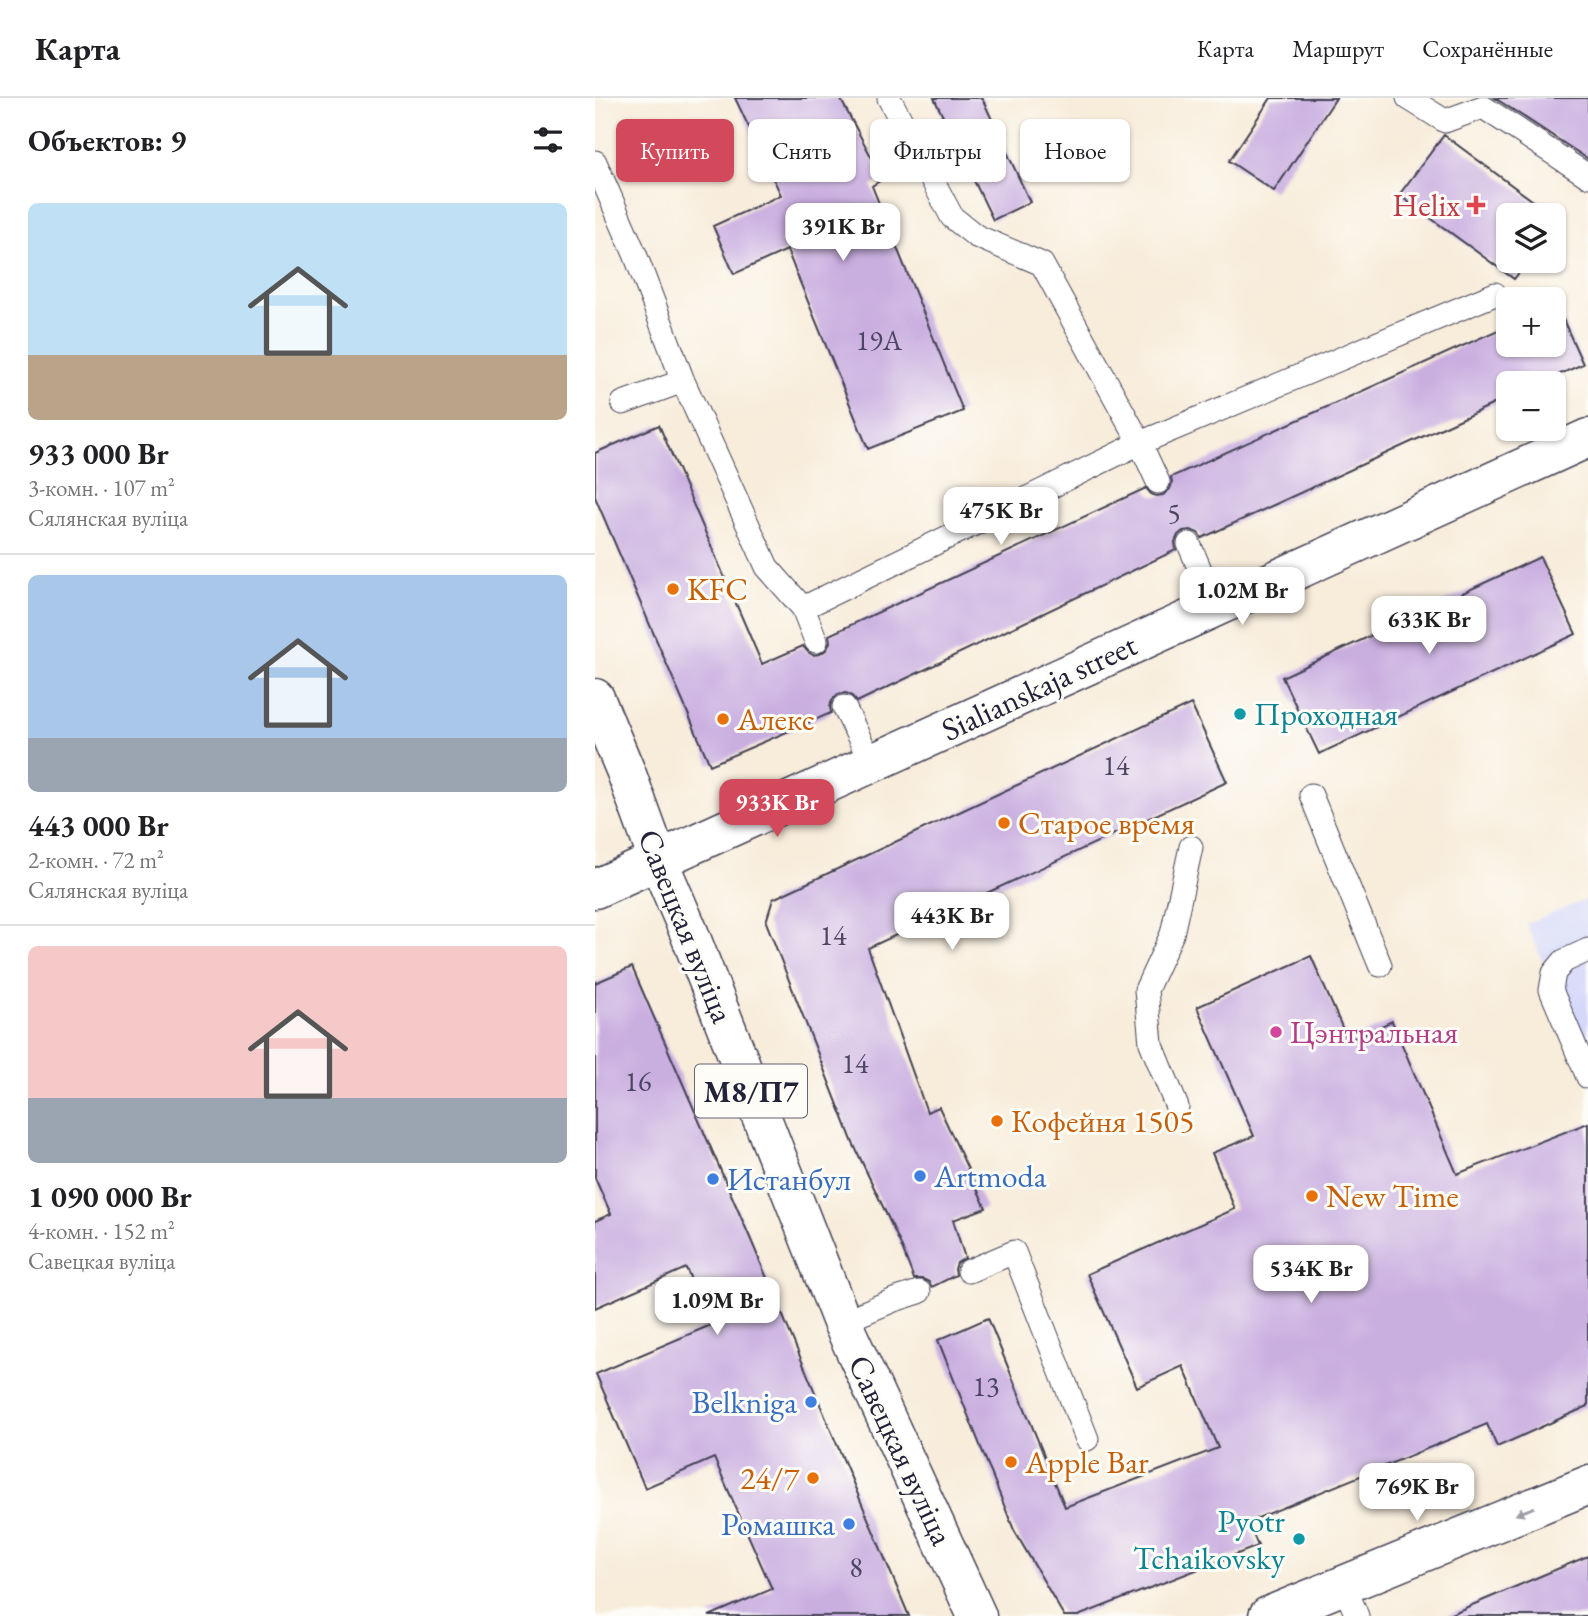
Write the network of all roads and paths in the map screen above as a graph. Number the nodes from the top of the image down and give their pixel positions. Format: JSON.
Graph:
{"nodes":[{"id":1,"x":889,"y":98,"type":"edge"},
{"id":2,"x":1408,"y":98,"type":"edge"},
{"id":3,"x":595,"y":162,"type":"edge"},
{"id":4,"x":1588,"y":176,"type":"edge"},
{"id":5,"x":1495,"y":294,"type":"dead end"},
{"id":6,"x":683,"y":381,"type":"junction"},
{"id":7,"x":623,"y":403,"type":"dead end"},
{"id":8,"x":1588,"y":438,"type":"edge"},
{"id":9,"x":1140,"y":443,"type":"junction"},
{"id":10,"x":1158,"y":482,"type":"dead end"},
{"id":11,"x":1189,"y":544,"type":"dead end"},
{"id":12,"x":1216,"y":607,"type":"junction"},
{"id":13,"x":803,"y":608,"type":"junction"},
{"id":14,"x":816,"y":641,"type":"dead end"},
{"id":15,"x":595,"y":698,"type":"edge"},
{"id":16,"x":845,"y":707,"type":"dead end"},
{"id":17,"x":872,"y":764,"type":"junction"},
{"id":18,"x":1311,"y":796,"type":"dead end"},
{"id":19,"x":1191,"y":847,"type":"dead end"},
{"id":20,"x":658,"y":860,"type":"junction"},
{"id":21,"x":595,"y":889,"type":"edge"},
{"id":22,"x":1588,"y":950,"type":"edge"},
{"id":23,"x":1380,"y":965,"type":"dead end"},
{"id":24,"x":1588,"y":1077,"type":"edge"},
{"id":25,"x":1177,"y":1107,"type":"dead end"},
{"id":26,"x":969,"y":1271,"type":"dead end"},
{"id":27,"x":919,"y":1292,"type":"dead end"},
{"id":28,"x":842,"y":1322,"type":"junction"},
{"id":29,"x":1087,"y":1439,"type":"dead end"},
{"id":30,"x":1588,"y":1485,"type":"edge"},
{"id":31,"x":1351,"y":1600,"type":"edge"},
{"id":32,"x":977,"y":1616,"type":"edge"},
{"id":33,"x":1268,"y":1616,"type":"edge"}],
"edges":[{"from":1,"to":9,"type":"lane"},
{"from":2,"to":4,"type":"lane"},
{"from":3,"to":6,"type":"lane"},
{"from":5,"to":9,"type":"lane"},
{"from":6,"to":7,"type":"lane"},
{"from":6,"to":13,"type":"lane"},
{"from":8,"to":12,"type":"street","name":"Sialianskaja street"},
{"from":9,"to":10,"type":"lane"},
{"from":9,"to":13,"type":"lane"},
{"from":11,"to":12,"type":"lane"},
{"from":12,"to":17,"type":"street","name":"Sialianskaja street"},
{"from":13,"to":14,"type":"lane"},
{"from":15,"to":20,"type":"street","name":"Савецкая вуліца","number":"М8/П7"},
{"from":16,"to":17,"type":"lane"},
{"from":17,"to":20,"type":"street","name":"Sialianskaja street"},
{"from":18,"to":23,"type":"lane"},
{"from":19,"to":25,"type":"lane"},
{"from":20,"to":21,"type":"street","name":"Sialianskaja street"},
{"from":20,"to":28,"type":"street","name":"Савецкая вуліца","number":"М8/П7"},
{"from":22,"to":24,"type":"lane"},
{"from":26,"to":29,"type":"lane"},
{"from":27,"to":28,"type":"lane"},
{"from":28,"to":32,"type":"street","name":"Савецкая вуліца","number":"М8/П7"},
{"from":30,"to":31,"type":"street","one_way":true},
{"from":31,"to":33,"type":"street"}]}
